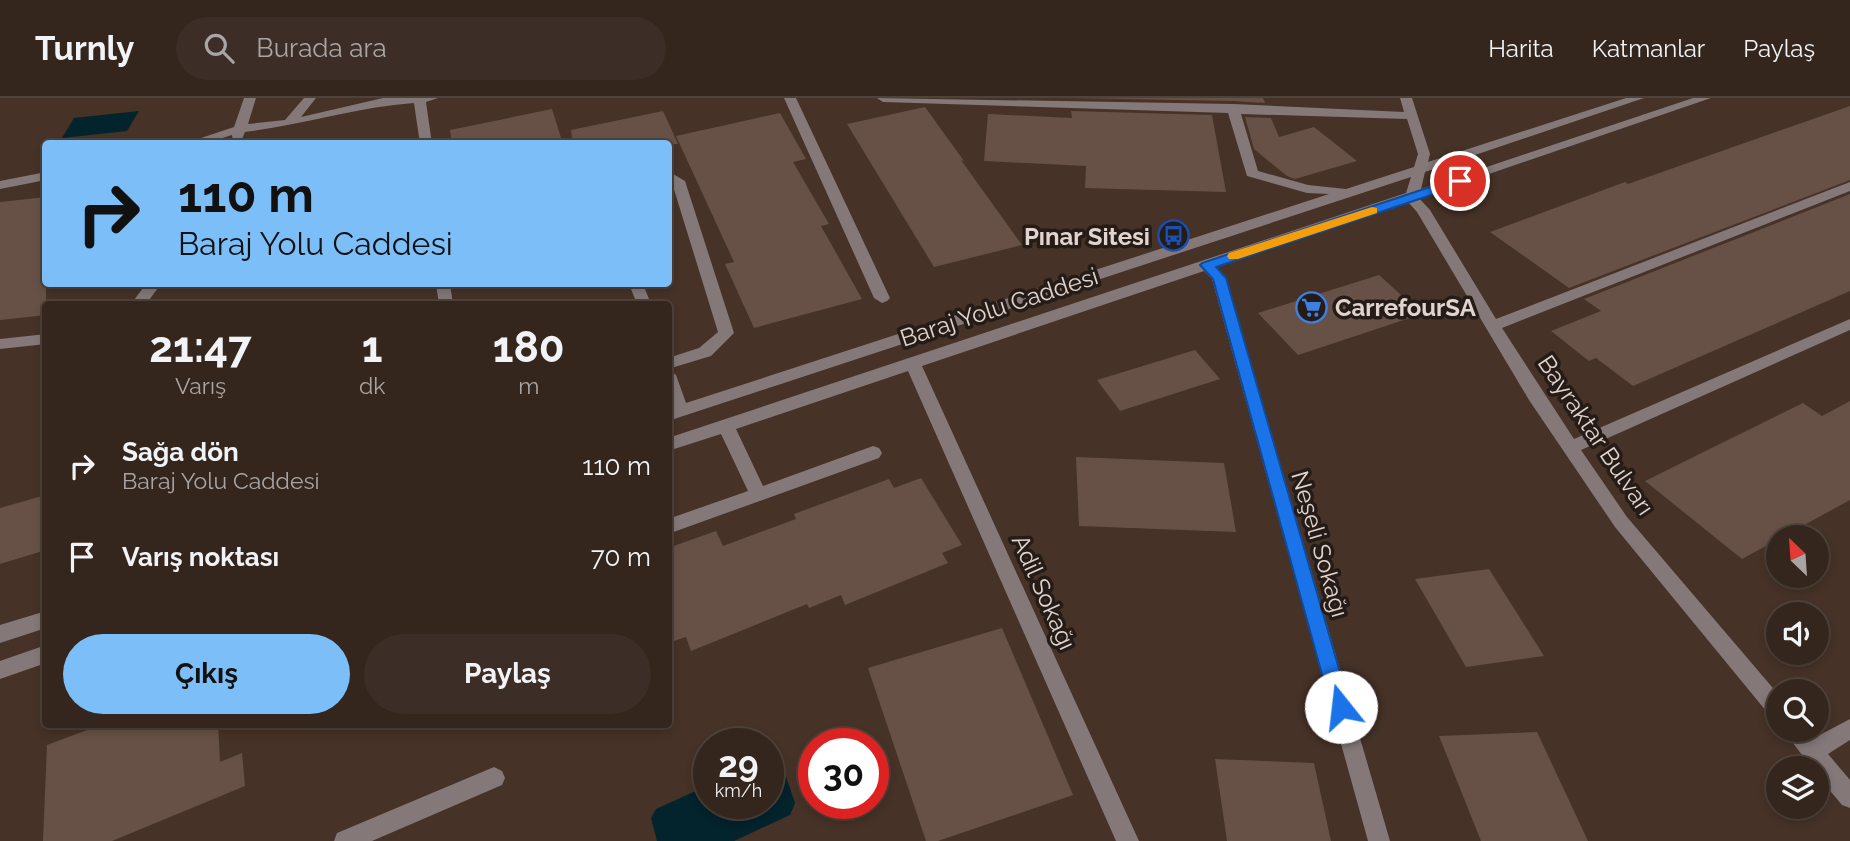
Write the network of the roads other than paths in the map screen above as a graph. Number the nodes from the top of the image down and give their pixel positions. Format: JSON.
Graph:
{"nodes":[{"id":1,"x":250,"y":98,"type":"edge"},
{"id":2,"x":310,"y":98,"type":"edge"},
{"id":3,"x":790,"y":98,"type":"edge"},
{"id":4,"x":883,"y":98,"type":"edge"},
{"id":5,"x":1406,"y":98,"type":"edge"},
{"id":6,"x":1639,"y":98,"type":"edge"},
{"id":7,"x":1705,"y":98,"type":"edge"},
{"id":8,"x":426,"y":99,"type":"edge"},
{"id":9,"x":393,"y":100,"type":"edge"},
{"id":10,"x":1233,"y":108,"type":"junction"},
{"id":11,"x":1413,"y":116,"type":"junction"},
{"id":12,"x":289,"y":123,"type":"junction"},
{"id":13,"x":240,"y":129,"type":"junction"},
{"id":14,"x":203,"y":140,"type":"edge"},
{"id":15,"x":236,"y":140,"type":"edge"},
{"id":16,"x":426,"y":140,"type":"edge"},
{"id":17,"x":1421,"y":170,"type":"junction"},
{"id":18,"x":42,"y":177,"type":"edge"},
{"id":19,"x":672,"y":177,"type":"edge"},
{"id":20,"x":0,"y":185,"type":"edge"},
{"id":21,"x":1850,"y":186,"type":"edge"},
{"id":22,"x":1353,"y":192,"type":"junction"},
{"id":23,"x":1411,"y":198,"type":"junction"},
{"id":24,"x":1207,"y":265,"type":"junction"},
{"id":25,"x":152,"y":287,"type":"edge"},
{"id":26,"x":882,"y":298,"type":"dead end"},
{"id":27,"x":140,"y":301,"type":"edge"},
{"id":28,"x":1850,"y":324,"type":"edge"},
{"id":29,"x":1493,"y":326,"type":"junction"},
{"id":30,"x":42,"y":339,"type":"edge"},
{"id":31,"x":0,"y":344,"type":"edge"},
{"id":32,"x":672,"y":363,"type":"edge"},
{"id":33,"x":913,"y":363,"type":"junction"},
{"id":34,"x":675,"y":413,"type":"edge"},
{"id":35,"x":726,"y":425,"type":"junction"},
{"id":36,"x":672,"y":443,"type":"edge"},
{"id":37,"x":1570,"y":447,"type":"junction"},
{"id":38,"x":873,"y":453,"type":"dead end"},
{"id":39,"x":758,"y":494,"type":"junction"},
{"id":40,"x":672,"y":526,"type":"edge"},
{"id":41,"x":42,"y":620,"type":"edge"},
{"id":42,"x":0,"y":634,"type":"edge"},
{"id":43,"x":42,"y":655,"type":"edge"},
{"id":44,"x":0,"y":670,"type":"edge"},
{"id":45,"x":1766,"y":696,"type":"edge"},
{"id":46,"x":1850,"y":729,"type":"edge"},
{"id":47,"x":1804,"y":742,"type":"edge"},
{"id":48,"x":1812,"y":751,"type":"junction"},
{"id":49,"x":494,"y":778,"type":"dead end"},
{"id":50,"x":1850,"y":797,"type":"edge"},
{"id":51,"x":345,"y":841,"type":"edge"},
{"id":52,"x":1128,"y":841,"type":"edge"},
{"id":53,"x":1379,"y":841,"type":"edge"}],
"edges":[{"from":1,"to":13,"type":"street"},
{"from":2,"to":12,"type":"street"},
{"from":3,"to":26,"type":"street"},
{"from":4,"to":10,"type":"street"},
{"from":5,"to":11,"type":"street"},
{"from":6,"to":17,"type":"street","name":"Baraj Yolu Caddesi"},
{"from":7,"to":23,"type":"street","name":"Baraj Yolu Caddesi"},
{"from":8,"to":9,"type":"street"},
{"from":8,"to":16,"type":"street"},
{"from":9,"to":12,"type":"street"},
{"from":10,"to":11,"type":"street"},
{"from":10,"to":22,"type":"street"},
{"from":11,"to":17,"type":"street"},
{"from":12,"to":13,"type":"street"},
{"from":13,"to":14,"type":"street"},
{"from":13,"to":15,"type":"street"},
{"from":17,"to":22,"type":"street","name":"Baraj Yolu Caddesi"},
{"from":17,"to":23,"type":"street"},
{"from":18,"to":20,"type":"street"},
{"from":19,"to":32,"type":"street"},
{"from":21,"to":29,"type":"street"},
{"from":22,"to":23,"type":"street"},
{"from":22,"to":34,"type":"street","name":"Baraj Yolu Caddesi"},
{"from":23,"to":24,"type":"street","name":"Baraj Yolu Caddesi"},
{"from":23,"to":29,"type":"street","name":"Bayraktar Bulvarı"},
{"from":24,"to":33,"type":"street","name":"Baraj Yolu Caddesi"},
{"from":24,"to":53,"type":"street","name":"Neşeli Sokağı"},
{"from":25,"to":27,"type":"street"},
{"from":28,"to":37,"type":"street"},
{"from":29,"to":37,"type":"street","name":"Bayraktar Bulvarı"},
{"from":30,"to":31,"type":"street"},
{"from":33,"to":35,"type":"street","name":"Baraj Yolu Caddesi"},
{"from":33,"to":52,"type":"street","name":"Adil Sokağı"},
{"from":35,"to":36,"type":"street","name":"Baraj Yolu Caddesi"},
{"from":35,"to":39,"type":"street"},
{"from":37,"to":45,"type":"street","name":"Bayraktar Bulvarı"},
{"from":38,"to":39,"type":"street"},
{"from":39,"to":40,"type":"street"},
{"from":41,"to":42,"type":"street"},
{"from":43,"to":44,"type":"street"},
{"from":46,"to":48,"type":"street"},
{"from":47,"to":48,"type":"street"},
{"from":48,"to":50,"type":"street"},
{"from":49,"to":51,"type":"street"}]}
